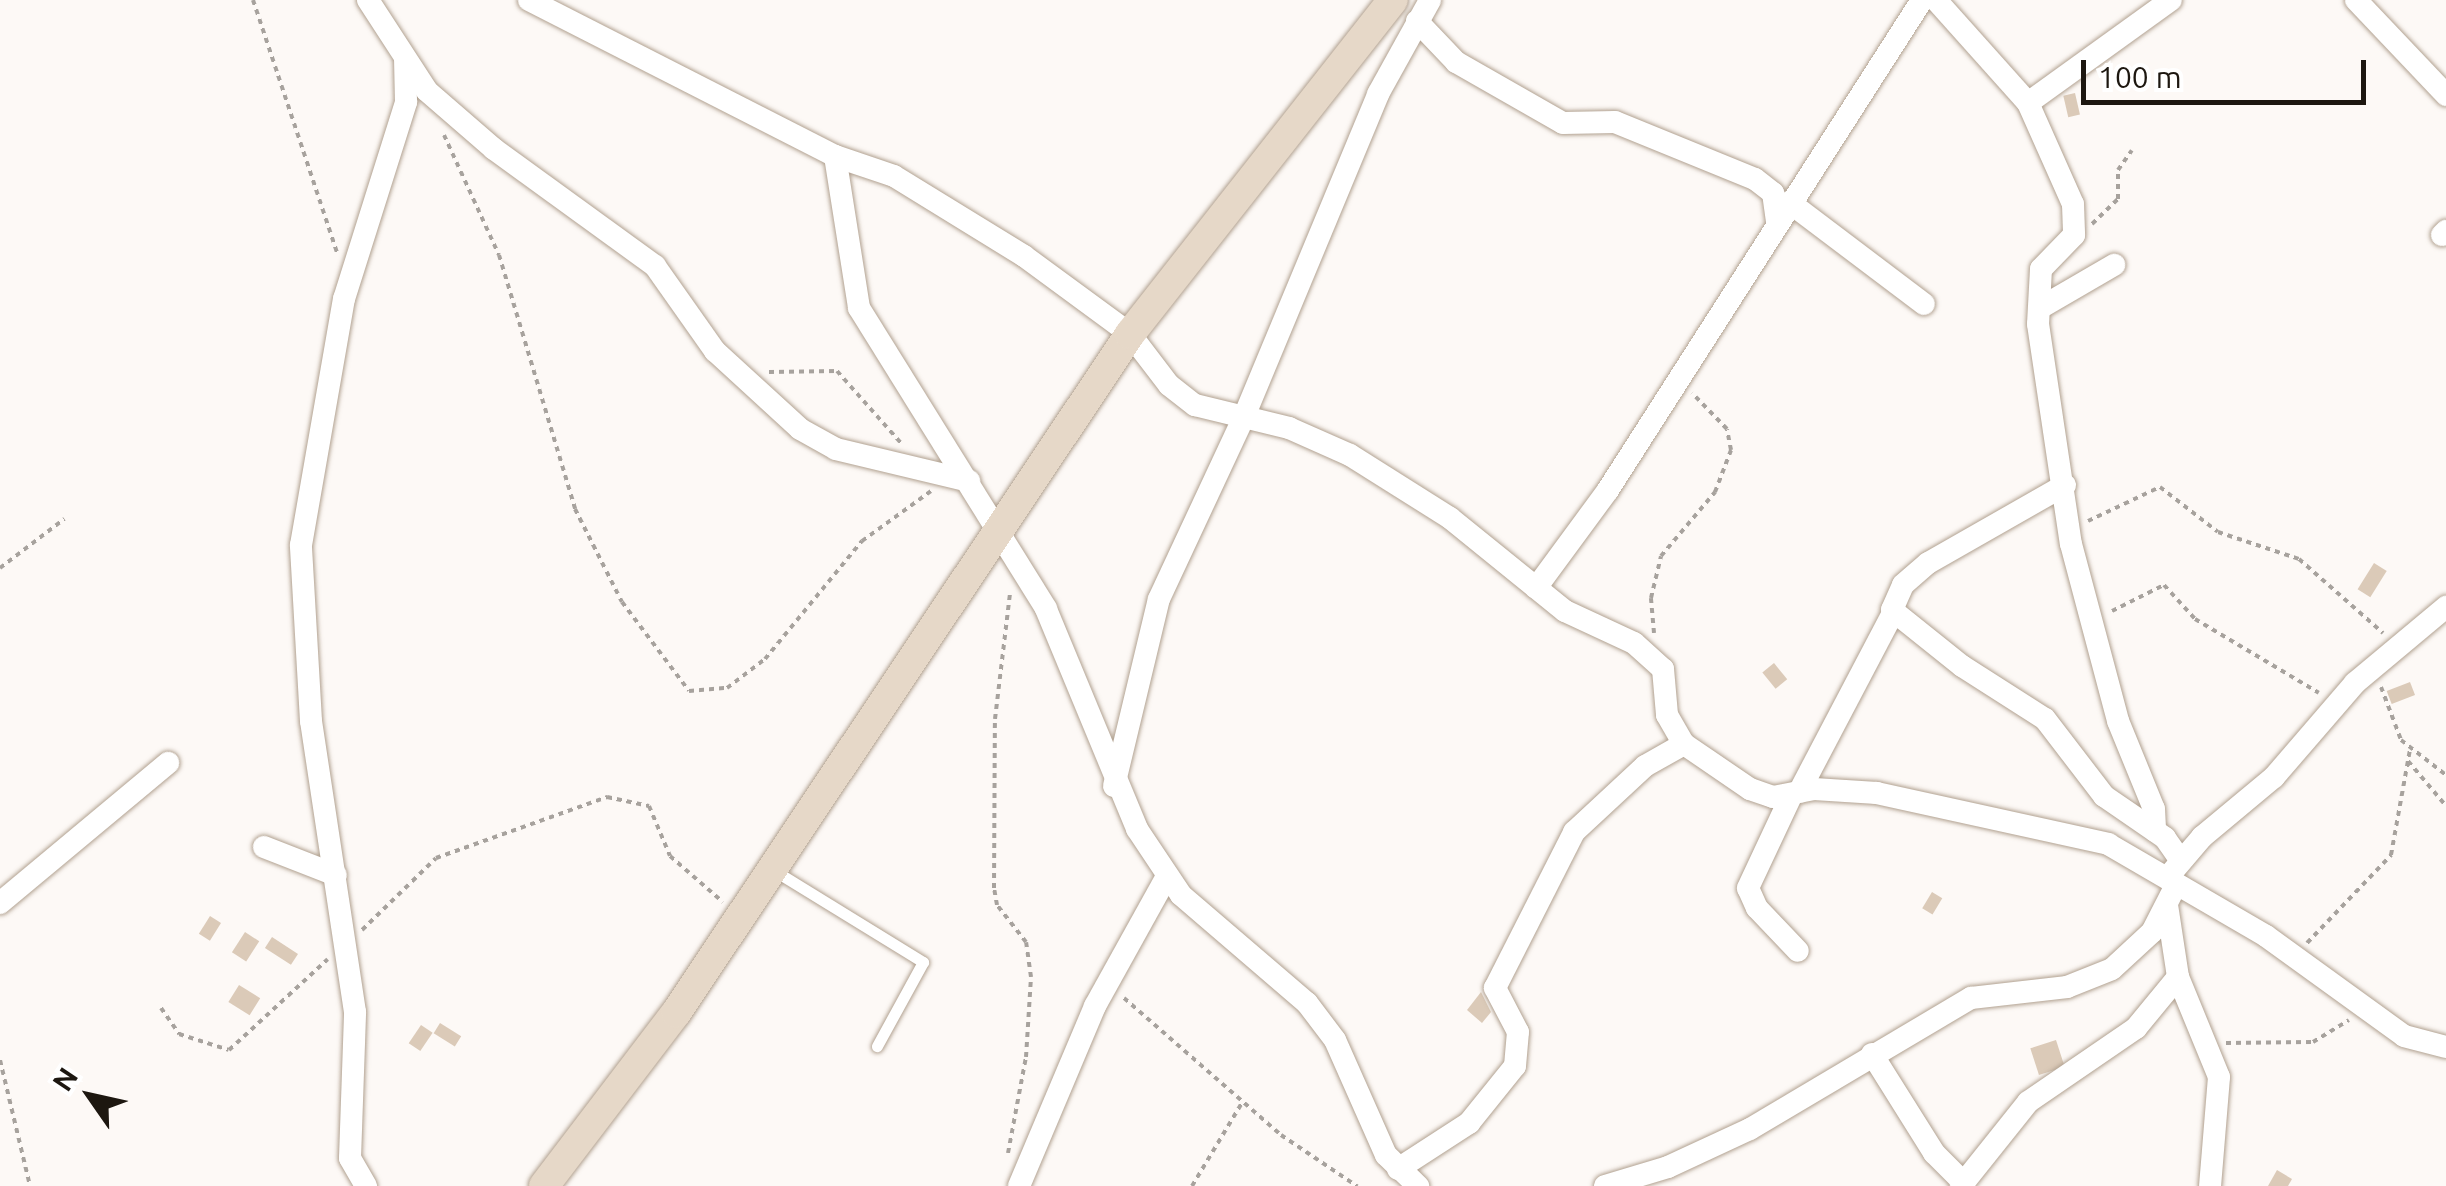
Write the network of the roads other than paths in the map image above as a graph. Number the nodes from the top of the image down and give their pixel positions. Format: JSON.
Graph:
{"nodes":[{"id":1,"x":368,"y":0,"type":"edge"},
{"id":2,"x":529,"y":0,"type":"edge"},
{"id":3,"x":1393,"y":0,"type":"edge"},
{"id":4,"x":1430,"y":0,"type":"edge"},
{"id":5,"x":1922,"y":0,"type":"edge"},
{"id":6,"x":1936,"y":0,"type":"edge"},
{"id":7,"x":2171,"y":0,"type":"edge"},
{"id":8,"x":2356,"y":0,"type":"edge"},
{"id":9,"x":1417,"y":21,"type":"junction"},
{"id":10,"x":405,"y":58,"type":"junction"},
{"id":11,"x":2446,"y":96,"type":"edge"},
{"id":12,"x":2028,"y":103,"type":"junction"},
{"id":13,"x":835,"y":156,"type":"junction"},
{"id":14,"x":1783,"y":212,"type":"junction"},
{"id":15,"x":2114,"y":265,"type":"dead end"},
{"id":16,"x":1924,"y":304,"type":"dead end"},
{"id":17,"x":2040,"y":308,"type":"junction"},
{"id":18,"x":1130,"y":334,"type":"junction"},
{"id":19,"x":1243,"y":418,"type":"junction"},
{"id":20,"x":969,"y":481,"type":"junction"},
{"id":21,"x":2065,"y":484,"type":"junction"},
{"id":22,"x":1008,"y":541,"type":"junction"},
{"id":23,"x":1536,"y":588,"type":"junction"},
{"id":24,"x":2446,"y":607,"type":"edge"},
{"id":25,"x":1894,"y":612,"type":"junction"},
{"id":26,"x":1684,"y":744,"type":"junction"},
{"id":27,"x":168,"y":763,"type":"dead end"},
{"id":28,"x":1114,"y":786,"type":"junction"},
{"id":29,"x":1795,"y":793,"type":"junction"},
{"id":30,"x":2155,"y":831,"type":"junction"},
{"id":31,"x":264,"y":847,"type":"dead end"},
{"id":32,"x":772,"y":868,"type":"junction"},
{"id":33,"x":336,"y":875,"type":"junction"},
{"id":34,"x":1167,"y":876,"type":"junction"},
{"id":35,"x":2173,"y":882,"type":"junction"},
{"id":36,"x":0,"y":903,"type":"edge"},
{"id":37,"x":1798,"y":950,"type":"dead end"},
{"id":38,"x":2178,"y":977,"type":"junction"},
{"id":39,"x":877,"y":1046,"type":"dead end"},
{"id":40,"x":2446,"y":1047,"type":"edge"},
{"id":41,"x":1872,"y":1054,"type":"junction"},
{"id":42,"x":1398,"y":1169,"type":"junction"},
{"id":43,"x":1962,"y":1184,"type":"edge"},
{"id":44,"x":366,"y":1186,"type":"edge"},
{"id":45,"x":544,"y":1186,"type":"edge"},
{"id":46,"x":1019,"y":1186,"type":"edge"},
{"id":47,"x":1418,"y":1186,"type":"edge"},
{"id":48,"x":1605,"y":1186,"type":"edge"},
{"id":49,"x":2210,"y":1186,"type":"edge"}],
"edges":[{"from":1,"to":10,"type":"street"},
{"from":2,"to":13,"type":"street"},
{"from":3,"to":18,"type":"main road"},
{"from":4,"to":9,"type":"street"},
{"from":5,"to":14,"type":"street"},
{"from":6,"to":12,"type":"street"},
{"from":7,"to":12,"type":"street"},
{"from":8,"to":11,"type":"street"},
{"from":9,"to":14,"type":"street"},
{"from":9,"to":19,"type":"street"},
{"from":10,"to":20,"type":"street"},
{"from":10,"to":33,"type":"street"},
{"from":12,"to":17,"type":"street"},
{"from":13,"to":18,"type":"street"},
{"from":13,"to":20,"type":"street"},
{"from":14,"to":16,"type":"street"},
{"from":14,"to":23,"type":"street"},
{"from":15,"to":17,"type":"street"},
{"from":17,"to":21,"type":"street"},
{"from":18,"to":19,"type":"street"},
{"from":18,"to":22,"type":"main road"},
{"from":19,"to":23,"type":"street"},
{"from":19,"to":28,"type":"street"},
{"from":20,"to":22,"type":"street"},
{"from":21,"to":25,"type":"street"},
{"from":21,"to":30,"type":"street"},
{"from":22,"to":28,"type":"street"},
{"from":22,"to":32,"type":"main road"},
{"from":23,"to":26,"type":"street"},
{"from":24,"to":35,"type":"street"},
{"from":25,"to":29,"type":"street"},
{"from":25,"to":30,"type":"street"},
{"from":26,"to":29,"type":"street"},
{"from":26,"to":42,"type":"street"},
{"from":27,"to":36,"type":"street"},
{"from":28,"to":34,"type":"street"},
{"from":29,"to":35,"type":"street"},
{"from":29,"to":37,"type":"street"},
{"from":30,"to":35,"type":"street"},
{"from":31,"to":33,"type":"street"},
{"from":32,"to":39,"type":"lane"},
{"from":32,"to":45,"type":"main road"},
{"from":33,"to":44,"type":"street"},
{"from":34,"to":42,"type":"street"},
{"from":34,"to":46,"type":"street"},
{"from":35,"to":38,"type":"street"},
{"from":35,"to":40,"type":"street"},
{"from":35,"to":41,"type":"street"},
{"from":38,"to":43,"type":"street"},
{"from":38,"to":49,"type":"street"},
{"from":41,"to":43,"type":"street"},
{"from":41,"to":48,"type":"street"},
{"from":42,"to":47,"type":"street"}]}
